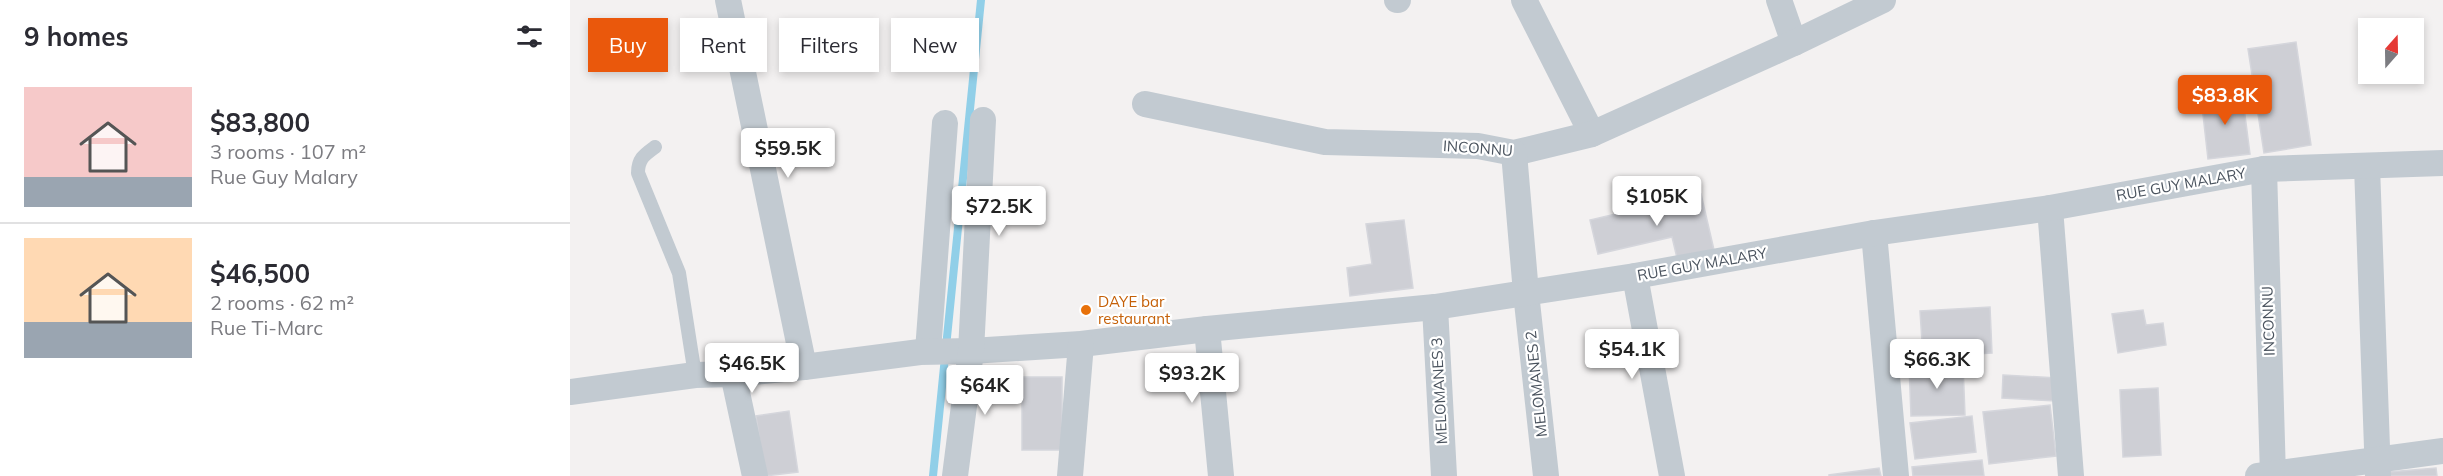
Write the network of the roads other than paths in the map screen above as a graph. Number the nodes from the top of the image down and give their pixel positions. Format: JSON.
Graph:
{"nodes":[{"id":1,"x":728,"y":0,"type":"edge"},
{"id":2,"x":1524,"y":0,"type":"edge"},
{"id":3,"x":1779,"y":0,"type":"edge"},
{"id":4,"x":1883,"y":0,"type":"edge"},
{"id":5,"x":1794,"y":43,"type":"junction"},
{"id":6,"x":1145,"y":104,"type":"dead end"},
{"id":7,"x":983,"y":120,"type":"dead end"},
{"id":8,"x":945,"y":123,"type":"dead end"},
{"id":9,"x":1592,"y":134,"type":"junction"},
{"id":10,"x":655,"y":147,"type":"dead end"},
{"id":11,"x":1514,"y":153,"type":"junction"},
{"id":12,"x":2443,"y":163,"type":"edge"},
{"id":13,"x":2367,"y":166,"type":"junction"},
{"id":14,"x":2264,"y":169,"type":"junction"},
{"id":15,"x":2050,"y":208,"type":"junction"},
{"id":16,"x":1874,"y":233,"type":"junction"},
{"id":17,"x":1635,"y":276,"type":"junction"},
{"id":18,"x":1526,"y":293,"type":"junction"},
{"id":19,"x":1435,"y":307,"type":"junction"},
{"id":20,"x":1207,"y":329,"type":"junction"},
{"id":21,"x":1081,"y":344,"type":"junction"},
{"id":22,"x":930,"y":352,"type":"junction"},
{"id":23,"x":965,"y":352,"type":"junction"},
{"id":24,"x":804,"y":367,"type":"junction"},
{"id":25,"x":733,"y":374,"type":"junction"},
{"id":26,"x":695,"y":375,"type":"junction"},
{"id":27,"x":570,"y":392,"type":"edge"},
{"id":28,"x":2443,"y":451,"type":"edge"},
{"id":29,"x":2378,"y":468,"type":"edge"},
{"id":30,"x":2268,"y":475,"type":"edge"},
{"id":31,"x":755,"y":476,"type":"edge"},
{"id":32,"x":955,"y":476,"type":"edge"},
{"id":33,"x":1070,"y":476,"type":"edge"},
{"id":34,"x":1221,"y":476,"type":"edge"},
{"id":35,"x":1444,"y":476,"type":"edge"},
{"id":36,"x":1546,"y":476,"type":"edge"},
{"id":37,"x":1672,"y":476,"type":"edge"},
{"id":38,"x":1896,"y":476,"type":"edge"},
{"id":39,"x":2071,"y":476,"type":"edge"}],
"edges":[{"from":1,"to":24,"type":"street"},
{"from":2,"to":9,"type":"street"},
{"from":3,"to":5,"type":"street"},
{"from":4,"to":5,"type":"street","name":"INCONNU"},
{"from":5,"to":9,"type":"street","name":"INCONNU"},
{"from":6,"to":11,"type":"street","name":"INCONNU"},
{"from":7,"to":23,"type":"street"},
{"from":8,"to":22,"type":"street"},
{"from":9,"to":11,"type":"street","name":"INCONNU"},
{"from":10,"to":26,"type":"lane"},
{"from":11,"to":18,"type":"street","name":"MELOMANES 2"},
{"from":12,"to":13,"type":"street","name":"RUE GUY MALARY"},
{"from":13,"to":14,"type":"street","name":"RUE GUY MALARY"},
{"from":13,"to":29,"type":"street"},
{"from":14,"to":15,"type":"street","name":"RUE GUY MALARY"},
{"from":14,"to":30,"type":"street","name":"INCONNU"},
{"from":15,"to":16,"type":"street","name":"RUE GUY MALARY"},
{"from":15,"to":39,"type":"street"},
{"from":16,"to":17,"type":"street","name":"RUE GUY MALARY"},
{"from":16,"to":38,"type":"street"},
{"from":17,"to":18,"type":"street","name":"RUE GUY MALARY"},
{"from":17,"to":37,"type":"street"},
{"from":18,"to":19,"type":"street","name":"RUE GUY MALARY"},
{"from":18,"to":36,"type":"street","name":"MELOMANES 2"},
{"from":19,"to":20,"type":"street","name":"RUE GUY MALARY"},
{"from":19,"to":35,"type":"street","name":"MELOMANES 3"},
{"from":20,"to":21,"type":"street","name":"RUE GUY MALARY"},
{"from":20,"to":34,"type":"street"},
{"from":21,"to":23,"type":"street","name":"RUE GUY MALARY"},
{"from":21,"to":33,"type":"street"},
{"from":22,"to":23,"type":"street","name":"RUE GUY MALARY"},
{"from":22,"to":24,"type":"street"},
{"from":23,"to":32,"type":"street"},
{"from":24,"to":25,"type":"street"},
{"from":25,"to":26,"type":"street"},
{"from":25,"to":31,"type":"street"},
{"from":26,"to":27,"type":"street"},
{"from":28,"to":29,"type":"street","name":"INCONNU"},
{"from":29,"to":30,"type":"street","name":"INCONNU"}]}
